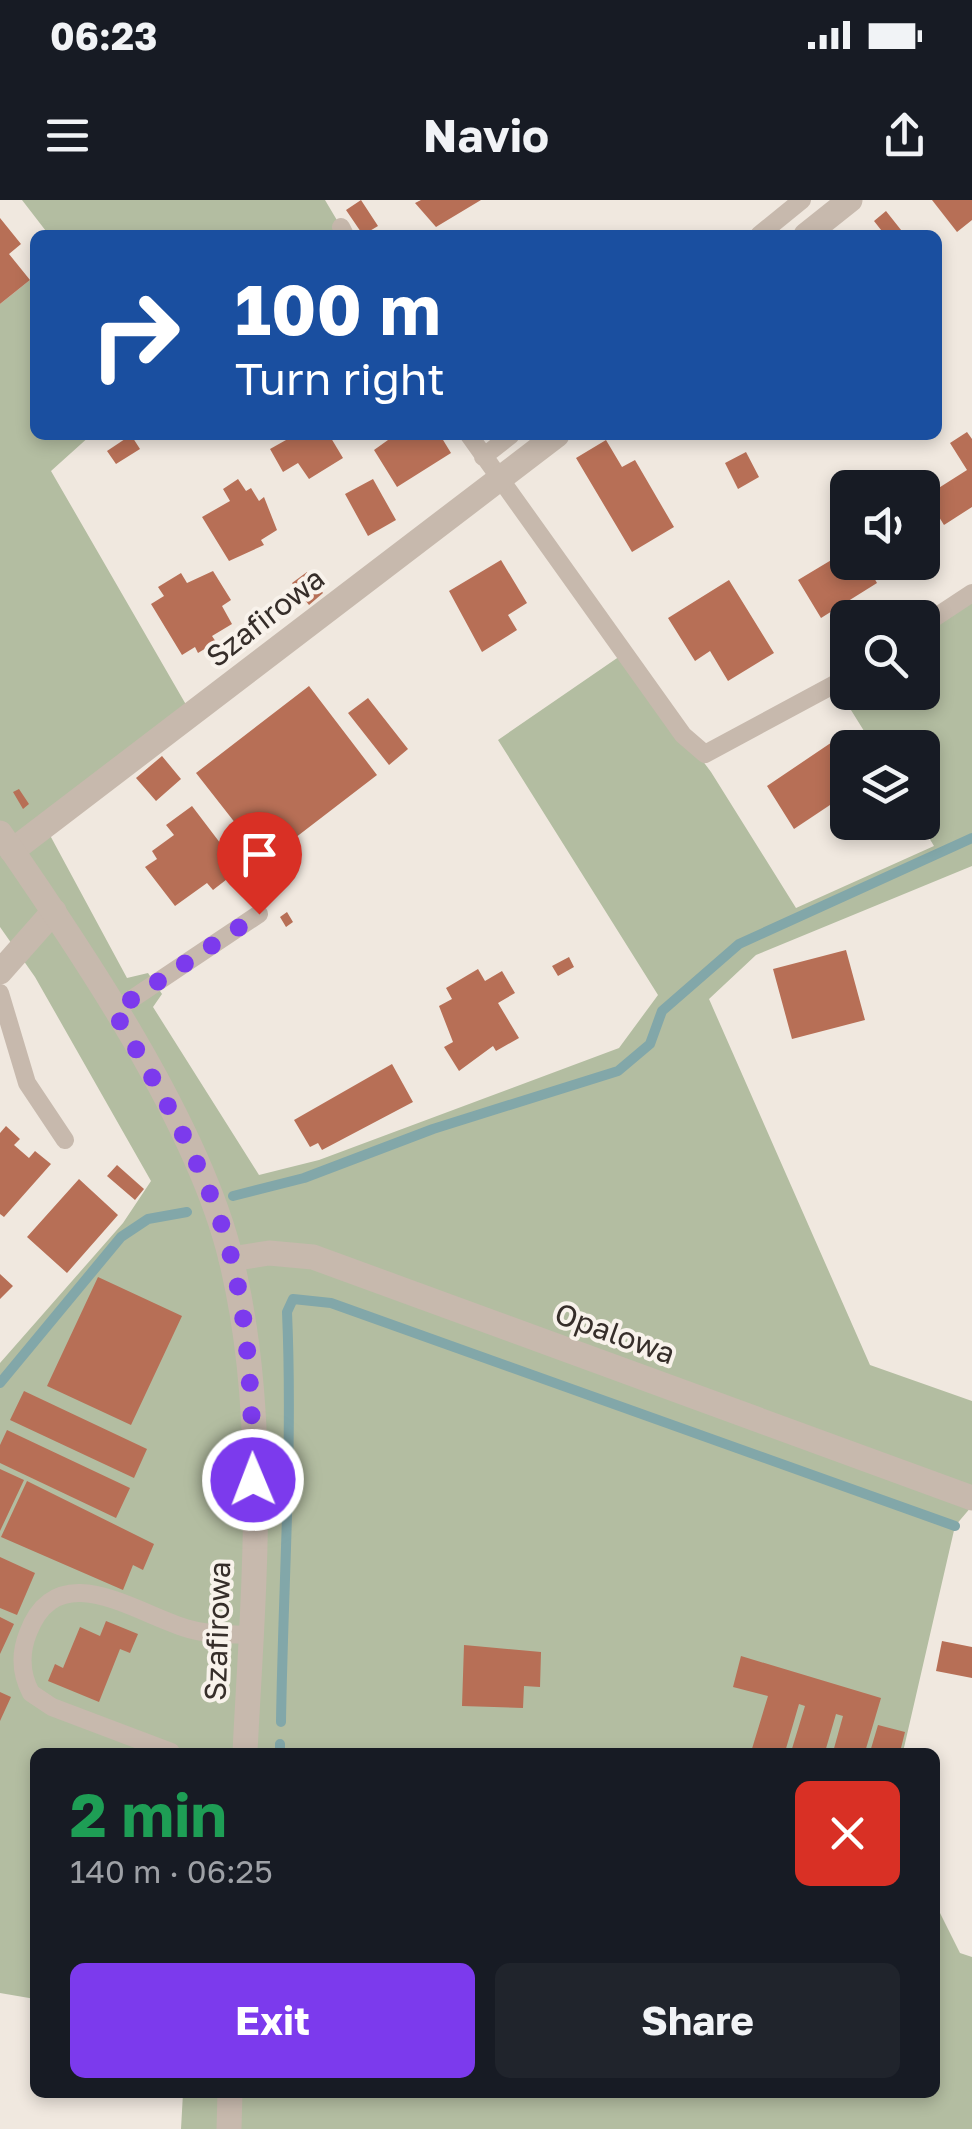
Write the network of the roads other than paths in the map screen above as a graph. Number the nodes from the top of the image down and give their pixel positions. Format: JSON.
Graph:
{"nodes":[{"id":1,"x":802,"y":200,"type":"edge"},
{"id":2,"x":850,"y":200,"type":"edge"},
{"id":3,"x":765,"y":230,"type":"edge"},
{"id":4,"x":812,"y":230,"type":"edge"},
{"id":5,"x":472,"y":440,"type":"edge"},
{"id":6,"x":505,"y":440,"type":"edge"},
{"id":7,"x":551,"y":440,"type":"edge"},
{"id":8,"x":483,"y":457,"type":"junction"},
{"id":9,"x":498,"y":481,"type":"junction"},
{"id":10,"x":972,"y":593,"type":"edge"},
{"id":11,"x":940,"y":614,"type":"edge"},
{"id":12,"x":830,"y":687,"type":"edge"},
{"id":13,"x":6,"y":842,"type":"edge"},
{"id":14,"x":54,"y":911,"type":"junction"},
{"id":15,"x":259,"y":914,"type":"dead end"},
{"id":16,"x":0,"y":972,"type":"edge"},
{"id":17,"x":0,"y":993,"type":"edge"},
{"id":18,"x":114,"y":1011,"type":"junction"},
{"id":19,"x":66,"y":1140,"type":"dead end"},
{"id":20,"x":231,"y":1259,"type":"junction"},
{"id":21,"x":972,"y":1498,"type":"edge"},
{"id":22,"x":250,"y":1635,"type":"junction"},
{"id":23,"x":160,"y":1748,"type":"edge"},
{"id":24,"x":245,"y":1748,"type":"edge"},
{"id":25,"x":230,"y":2098,"type":"edge"},
{"id":26,"x":228,"y":2129,"type":"edge"}],
"edges":[{"from":1,"to":3,"type":"lane"},
{"from":2,"to":4,"type":"street"},
{"from":5,"to":8,"type":"lane"},
{"from":6,"to":8,"type":"lane"},
{"from":7,"to":9,"type":"street","name":"Szafirowa"},
{"from":8,"to":9,"type":"lane"},
{"from":9,"to":12,"type":"lane"},
{"from":9,"to":13,"type":"street","name":"Szafirowa"},
{"from":10,"to":11,"type":"lane"},
{"from":13,"to":14,"type":"street","name":"Szafirowa"},
{"from":14,"to":16,"type":"street"},
{"from":14,"to":18,"type":"street","name":"Szafirowa"},
{"from":15,"to":18,"type":"lane"},
{"from":17,"to":19,"type":"lane"},
{"from":18,"to":20,"type":"street","name":"Szafirowa"},
{"from":20,"to":21,"type":"street","name":"Opalowa"},
{"from":20,"to":22,"type":"street","name":"Szafirowa"},
{"from":22,"to":23,"type":"lane"},
{"from":22,"to":24,"type":"street","name":"Szafirowa"},
{"from":25,"to":26,"type":"street"}]}
